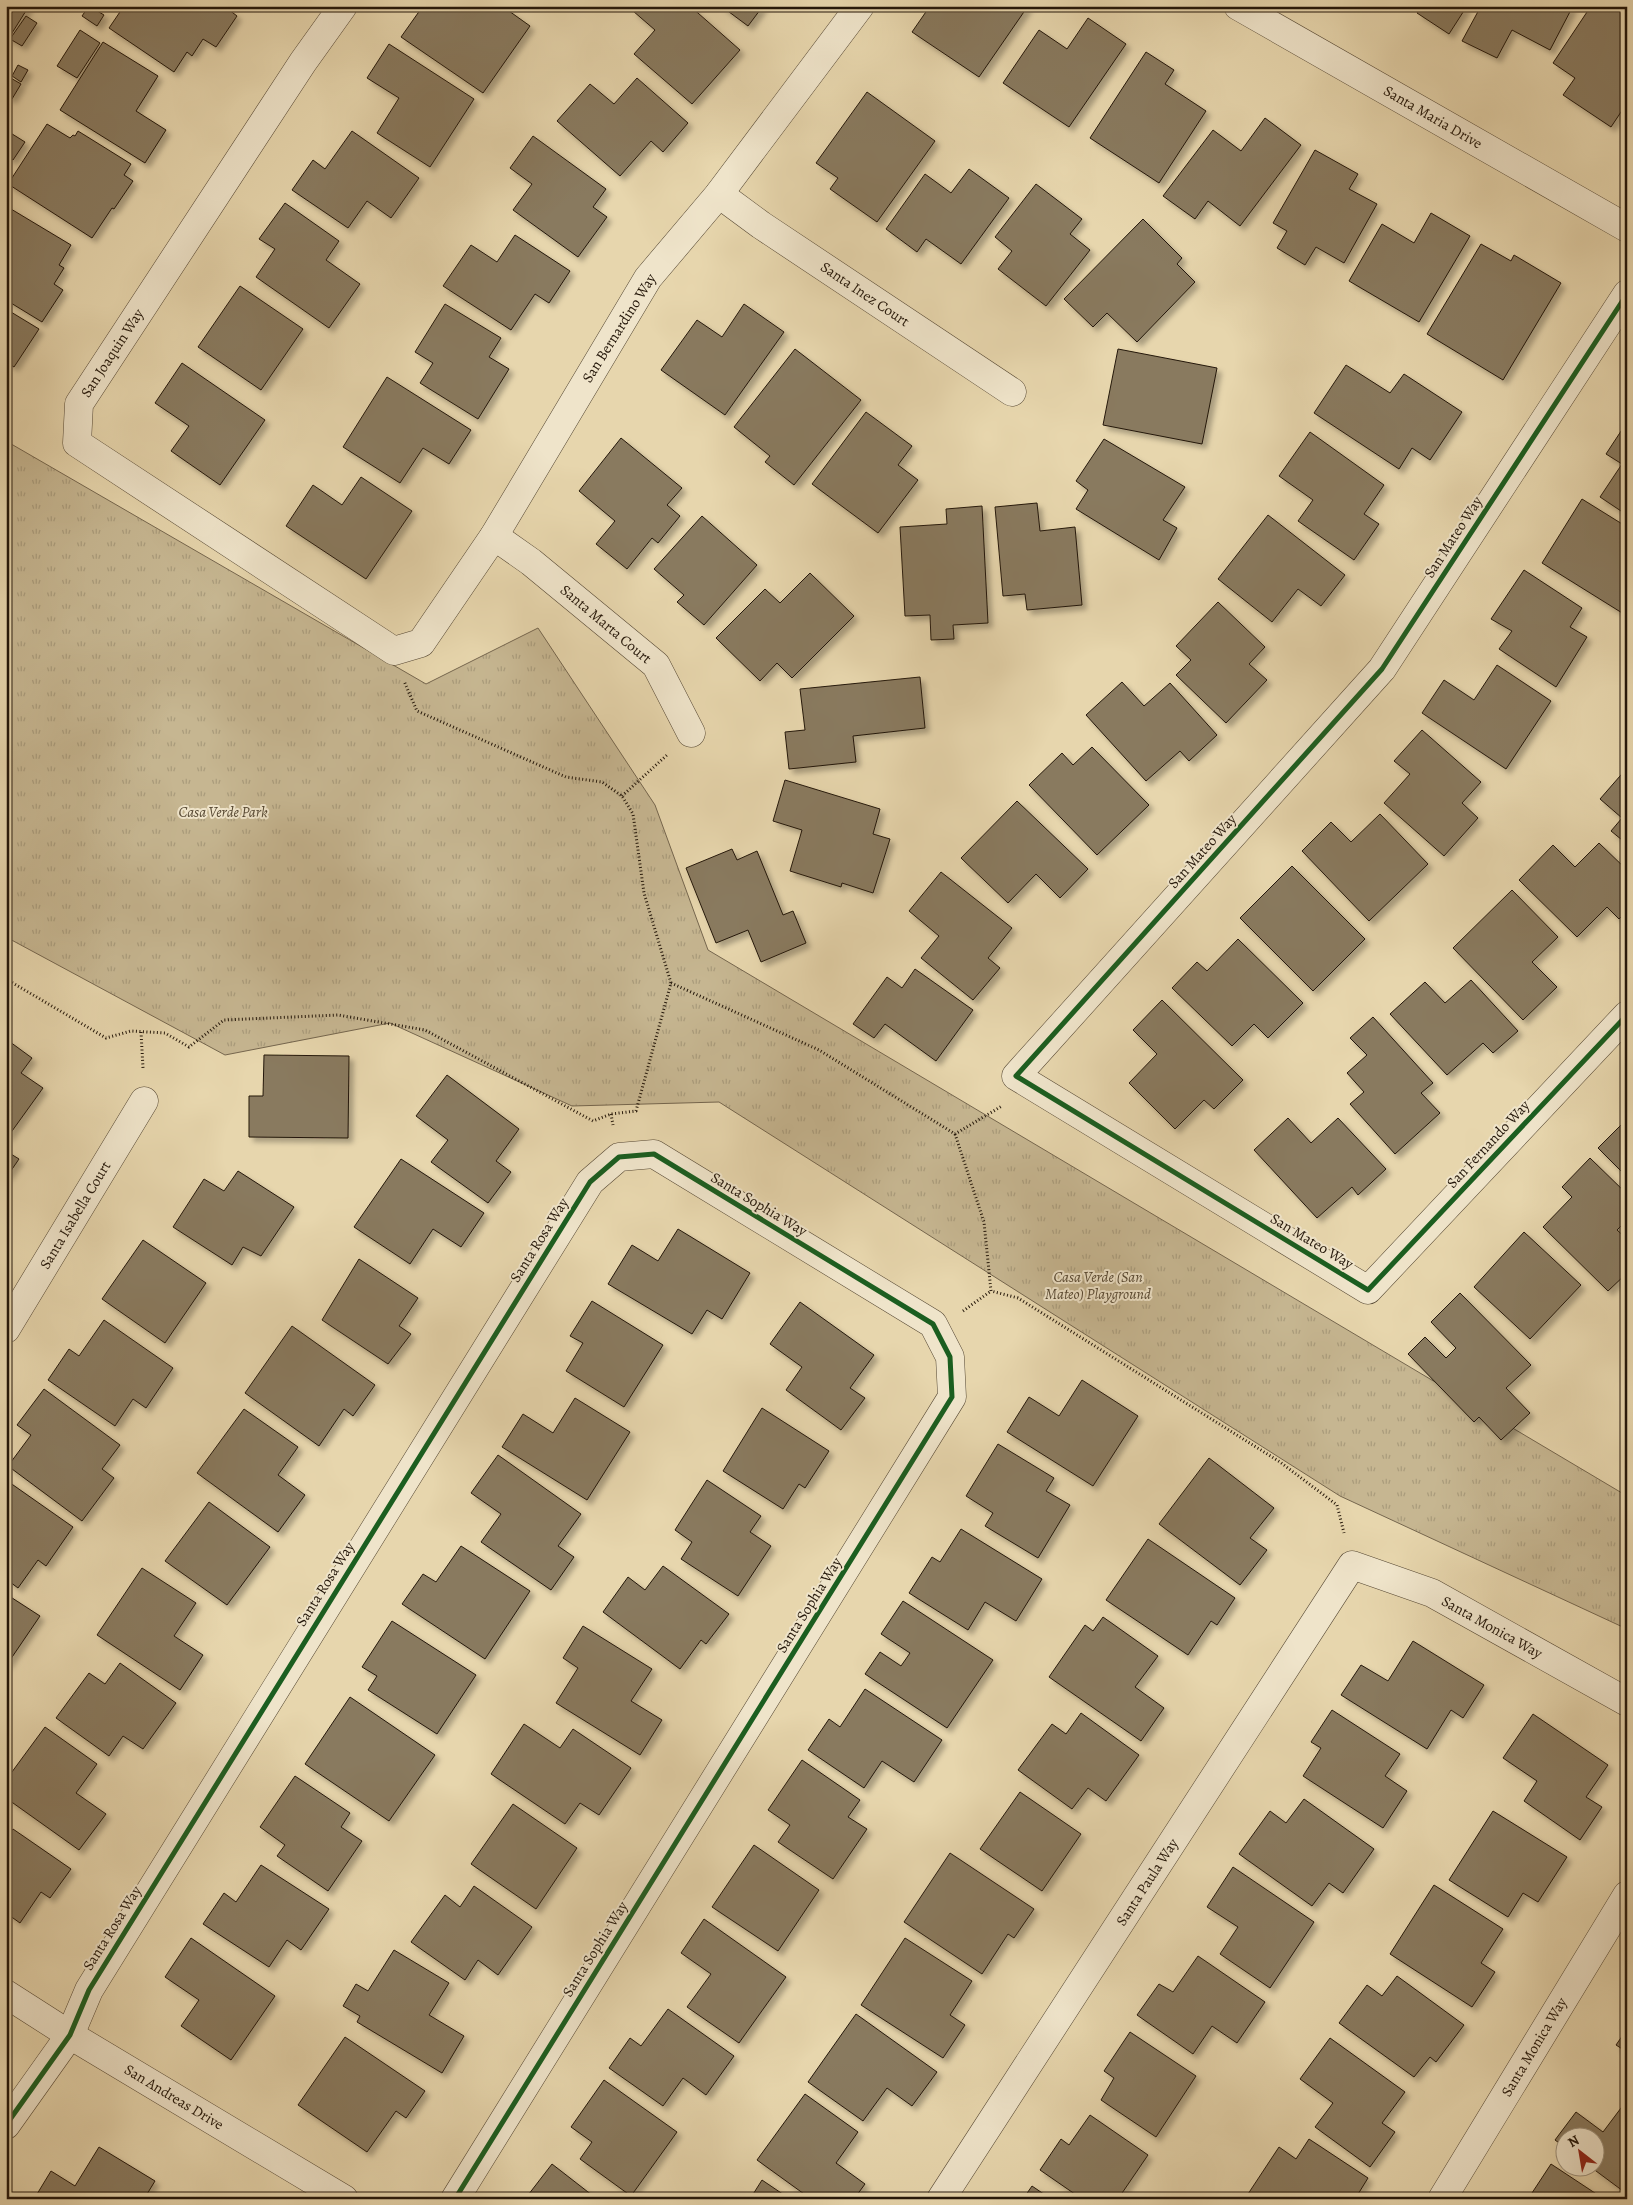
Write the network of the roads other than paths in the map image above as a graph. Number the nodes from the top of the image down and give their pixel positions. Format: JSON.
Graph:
{"nodes":[{"id":1,"x":343,"y":6,"type":"edge"},
{"id":2,"x":860,"y":6,"type":"edge"},
{"id":3,"x":1238,"y":6,"type":"edge"},
{"id":4,"x":719,"y":194,"type":"junction"},
{"id":5,"x":1627,"y":228,"type":"edge"},
{"id":6,"x":1627,"y":294,"type":"edge"},
{"id":7,"x":1012,"y":392,"type":"dead end"},
{"id":8,"x":494,"y":536,"type":"junction"},
{"id":9,"x":420,"y":643,"type":"joint"},
{"id":10,"x":691,"y":733,"type":"road end"},
{"id":11,"x":1627,"y":1015,"type":"edge"},
{"id":12,"x":144,"y":1101,"type":"dead end"},
{"id":13,"x":619,"y":1157,"type":"joint"},
{"id":14,"x":1368,"y":1290,"type":"joint"},
{"id":15,"x":6,"y":1329,"type":"edge"},
{"id":16,"x":1352,"y":1565,"type":"joint"},
{"id":17,"x":1627,"y":1702,"type":"edge"},
{"id":18,"x":1627,"y":1896,"type":"edge"},
{"id":19,"x":6,"y":1994,"type":"edge"},
{"id":20,"x":70,"y":2035,"type":"junction"},
{"id":21,"x":6,"y":2125,"type":"edge"},
{"id":22,"x":344,"y":2199,"type":"edge"},
{"id":23,"x":456,"y":2199,"type":"edge"},
{"id":24,"x":941,"y":2199,"type":"edge"},
{"id":25,"x":1442,"y":2199,"type":"edge"}],
"edges":[{"from":1,"to":9,"type":"street","name":"San Joaquin Way"},
{"from":2,"to":4,"type":"street","name":"San Bernardino Way"},
{"from":3,"to":5,"type":"street","name":"Santa Maria Drive"},
{"from":4,"to":7,"type":"street","name":"Santa Inez Court"},
{"from":4,"to":8,"type":"street","name":"San Bernardino Way"},
{"from":6,"to":14,"type":"street","name":"San Mateo Way"},
{"from":8,"to":9,"type":"street","name":"San Bernardino Way"},
{"from":8,"to":10,"type":"street","name":"Santa Marta Court"},
{"from":11,"to":14,"type":"street","name":"San Fernando Way"},
{"from":12,"to":15,"type":"street","name":"Santa Isabella Court"},
{"from":13,"to":20,"type":"street","name":"Santa Rosa Way"},
{"from":13,"to":23,"type":"street","name":"Santa Sophia Way"},
{"from":16,"to":17,"type":"street","name":"Santa Monica Way"},
{"from":16,"to":24,"type":"street","name":"Santa Paula Way"},
{"from":18,"to":25,"type":"street","name":"Santa Monica Way"},
{"from":19,"to":20,"type":"street","name":"San Andreas Drive"},
{"from":20,"to":21,"type":"street","name":"Santa Rosa Way"},
{"from":20,"to":22,"type":"street","name":"San Andreas Drive"}]}
